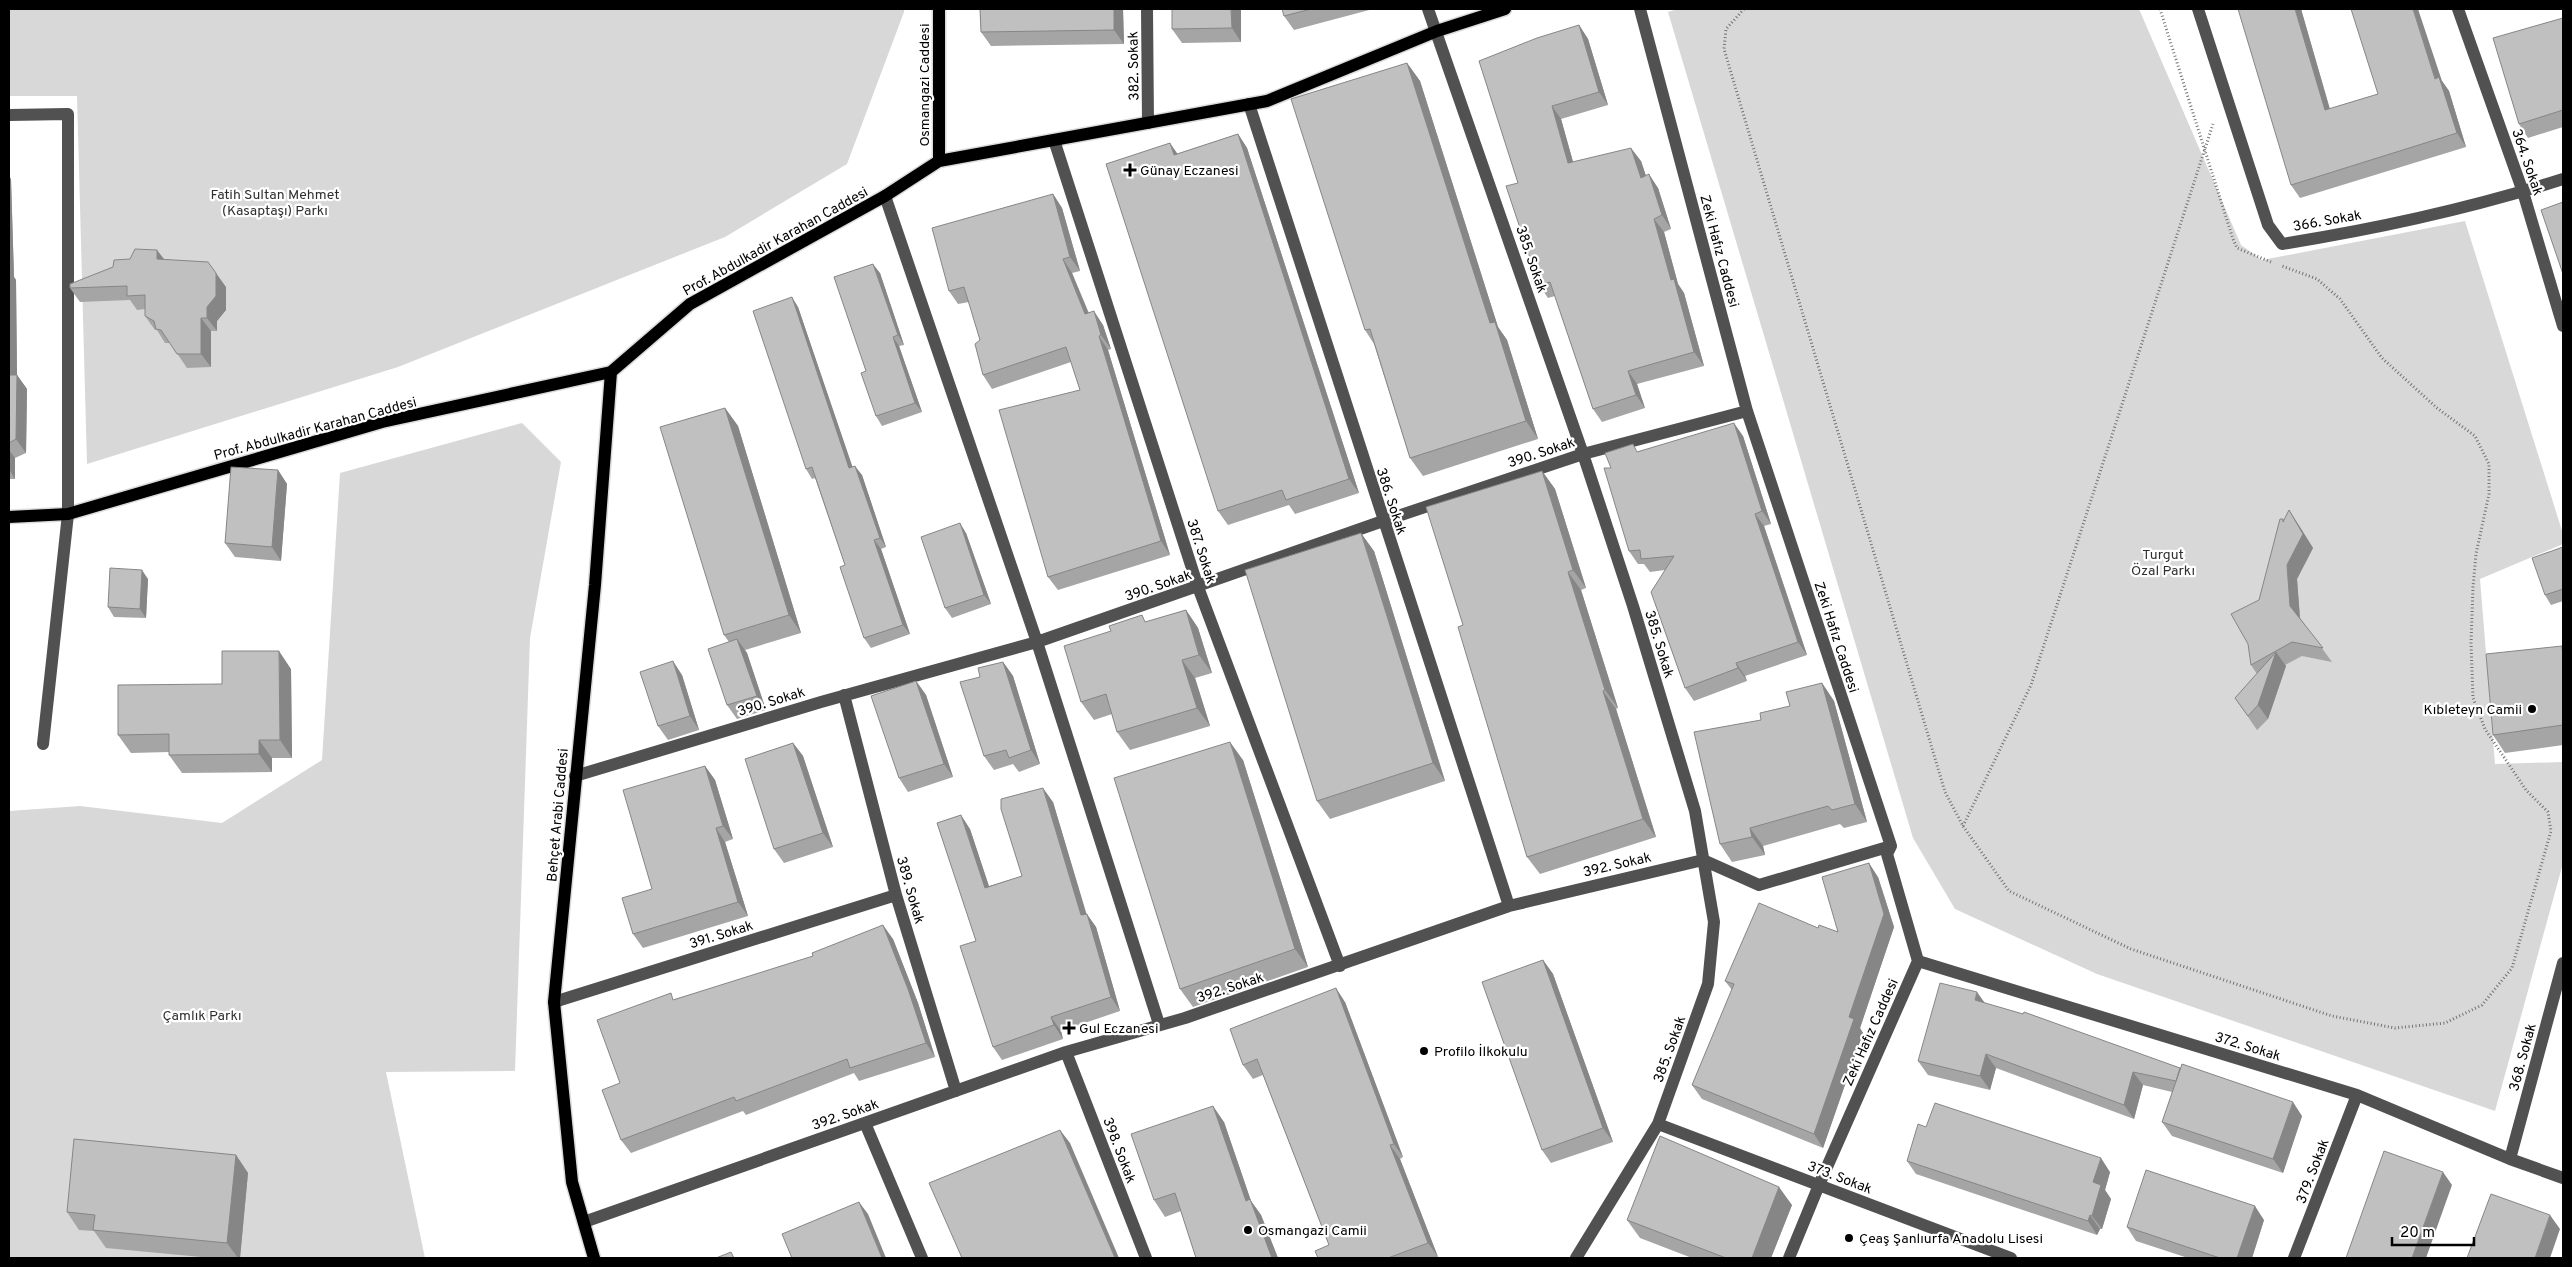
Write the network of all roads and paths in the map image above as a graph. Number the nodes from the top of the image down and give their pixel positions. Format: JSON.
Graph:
{"nodes":[{"id":1,"x":940,"y":9,"type":"edge"},
{"id":2,"x":1147,"y":9,"type":"edge"},
{"id":3,"x":1428,"y":9,"type":"edge"},
{"id":4,"x":1505,"y":9,"type":"edge"},
{"id":5,"x":1640,"y":9,"type":"edge"},
{"id":6,"x":1744,"y":9,"type":"edge"},
{"id":7,"x":2160,"y":9,"type":"edge"},
{"id":8,"x":2198,"y":9,"type":"edge"},
{"id":9,"x":2458,"y":9,"type":"edge"},
{"id":10,"x":1437,"y":31,"type":"junction"},
{"id":11,"x":2224,"y":90,"type":"junction"},
{"id":12,"x":1249,"y":104,"type":"junction"},
{"id":13,"x":9,"y":115,"type":"edge"},
{"id":14,"x":1148,"y":123,"type":"junction"},
{"id":15,"x":1054,"y":140,"type":"junction"},
{"id":16,"x":2205,"y":150,"type":"junction"},
{"id":17,"x":940,"y":161,"type":"junction"},
{"id":18,"x":2563,"y":179,"type":"edge"},
{"id":19,"x":2523,"y":192,"type":"junction"},
{"id":20,"x":885,"y":196,"type":"junction"},
{"id":21,"x":2563,"y":326,"type":"edge"},
{"id":22,"x":611,"y":372,"type":"junction"},
{"id":23,"x":1747,"y":411,"type":"junction"},
{"id":24,"x":1583,"y":454,"type":"junction"},
{"id":25,"x":68,"y":514,"type":"junction"},
{"id":26,"x":9,"y":517,"type":"edge"},
{"id":27,"x":1383,"y":521,"type":"junction"},
{"id":28,"x":1198,"y":587,"type":"junction"},
{"id":29,"x":1037,"y":642,"type":"junction"},
{"id":30,"x":844,"y":695,"type":"junction"},
{"id":31,"x":43,"y":744,"type":"dead end"},
{"id":32,"x":575,"y":776,"type":"junction"},
{"id":33,"x":1963,"y":826,"type":"junction"},
{"id":34,"x":1891,"y":846,"type":"junction"},
{"id":35,"x":1703,"y":860,"type":"junction"},
{"id":36,"x":896,"y":894,"type":"junction"},
{"id":37,"x":1509,"y":906,"type":"junction"},
{"id":38,"x":1918,"y":961,"type":"junction"},
{"id":39,"x":2563,"y":963,"type":"edge"},
{"id":40,"x":1340,"y":966,"type":"junction"},
{"id":41,"x":554,"y":1002,"type":"junction"},
{"id":42,"x":1159,"y":1024,"type":"junction"},
{"id":43,"x":1066,"y":1052,"type":"junction"},
{"id":44,"x":956,"y":1091,"type":"junction"},
{"id":45,"x":2357,"y":1095,"type":"junction"},
{"id":46,"x":865,"y":1123,"type":"junction"},
{"id":47,"x":1658,"y":1124,"type":"junction"},
{"id":48,"x":2510,"y":1159,"type":"junction"},
{"id":49,"x":2563,"y":1178,"type":"edge"},
{"id":50,"x":1818,"y":1185,"type":"junction"},
{"id":51,"x":584,"y":1222,"type":"junction"},
{"id":52,"x":594,"y":1258,"type":"edge"},
{"id":53,"x":922,"y":1258,"type":"edge"},
{"id":54,"x":1146,"y":1258,"type":"edge"},
{"id":55,"x":1576,"y":1258,"type":"edge"},
{"id":56,"x":1789,"y":1258,"type":"edge"},
{"id":57,"x":2011,"y":1258,"type":"edge"},
{"id":58,"x":2294,"y":1258,"type":"edge"}],
"edges":[{"from":1,"to":17,"type":"main road","name":"Osmangazi Caddesi"},
{"from":2,"to":14,"type":"street","name":"382. Sokak"},
{"from":3,"to":10,"type":"street","name":"385. Sokak"},
{"from":4,"to":10,"type":"main road","name":"Prof. Abdulkadir Karahan Caddesi"},
{"from":5,"to":23,"type":"street","name":"Zeki Hafız Caddesi"},
{"from":6,"to":33,"type":"path"},
{"from":7,"to":16,"type":"path"},
{"from":8,"to":11,"type":"street","name":"366. Sokak"},
{"from":9,"to":19,"type":"street","name":"364. Sokak"},
{"from":10,"to":12,"type":"main road","name":"Prof. Abdulkadir Karahan Caddesi"},
{"from":10,"to":24,"type":"street","name":"385. Sokak"},
{"from":11,"to":16,"type":"path"},
{"from":11,"to":19,"type":"street","name":"366. Sokak"},
{"from":12,"to":14,"type":"main road","name":"Prof. Abdulkadir Karahan Caddesi"},
{"from":12,"to":27,"type":"street","name":"386. Sokak"},
{"from":13,"to":25,"type":"street"},
{"from":14,"to":15,"type":"main road","name":"Prof. Abdulkadir Karahan Caddesi"},
{"from":15,"to":17,"type":"main road","name":"Prof. Abdulkadir Karahan Caddesi"},
{"from":15,"to":28,"type":"street","name":"387. Sokak"},
{"from":16,"to":33,"type":"path"},
{"from":16,"to":33,"type":"path"},
{"from":17,"to":20,"type":"main road","name":"Prof. Abdulkadir Karahan Caddesi"},
{"from":18,"to":19,"type":"street","name":"366. Sokak"},
{"from":19,"to":21,"type":"street","name":"364. Sokak"},
{"from":20,"to":22,"type":"main road","name":"Prof. Abdulkadir Karahan Caddesi"},
{"from":20,"to":29,"type":"street"},
{"from":22,"to":25,"type":"main road","name":"Prof. Abdulkadir Karahan Caddesi"},
{"from":22,"to":32,"type":"main road","name":"Behçet Arabi Caddesi"},
{"from":23,"to":24,"type":"street","name":"390. Sokak"},
{"from":23,"to":34,"type":"street","name":"Zeki Hafız Caddesi"},
{"from":24,"to":27,"type":"street","name":"390. Sokak"},
{"from":24,"to":35,"type":"street","name":"385. Sokak"},
{"from":25,"to":26,"type":"main road","name":"Prof. Abdulkadir Karahan Caddesi"},
{"from":25,"to":31,"type":"street"},
{"from":27,"to":28,"type":"street","name":"390. Sokak"},
{"from":27,"to":37,"type":"street","name":"386. Sokak"},
{"from":28,"to":29,"type":"street","name":"390. Sokak"},
{"from":28,"to":40,"type":"street","name":"387. Sokak"},
{"from":29,"to":30,"type":"street","name":"390. Sokak"},
{"from":29,"to":42,"type":"street"},
{"from":30,"to":32,"type":"street","name":"390. Sokak"},
{"from":30,"to":36,"type":"street","name":"389. Sokak"},
{"from":32,"to":41,"type":"main road","name":"Behçet Arabi Caddesi"},
{"from":34,"to":35,"type":"street"},
{"from":34,"to":38,"type":"street","name":"Zeki Hafız Caddesi"},
{"from":35,"to":37,"type":"street","name":"392. Sokak"},
{"from":35,"to":47,"type":"street","name":"385. Sokak"},
{"from":36,"to":41,"type":"street","name":"391. Sokak"},
{"from":36,"to":44,"type":"street","name":"389. Sokak"},
{"from":37,"to":40,"type":"street","name":"392. Sokak"},
{"from":38,"to":45,"type":"street","name":"372. Sokak"},
{"from":38,"to":50,"type":"street","name":"Zeki Hafız Caddesi"},
{"from":39,"to":48,"type":"street","name":"368. Sokak"},
{"from":40,"to":42,"type":"street","name":"392. Sokak"},
{"from":41,"to":51,"type":"main road","name":"Behçet Arabi Caddesi"},
{"from":42,"to":43,"type":"street","name":"392. Sokak"},
{"from":43,"to":44,"type":"street","name":"392. Sokak"},
{"from":43,"to":54,"type":"street","name":"398. Sokak"},
{"from":44,"to":46,"type":"street","name":"392. Sokak"},
{"from":45,"to":48,"type":"street","name":"372. Sokak"},
{"from":45,"to":58,"type":"street","name":"379. Sokak"},
{"from":46,"to":51,"type":"street","name":"392. Sokak"},
{"from":46,"to":53,"type":"street"},
{"from":47,"to":50,"type":"street","name":"373. Sokak"},
{"from":47,"to":55,"type":"street","name":"385. Sokak"},
{"from":48,"to":49,"type":"street","name":"372. Sokak"},
{"from":50,"to":56,"type":"street","name":"Zeki Hafız Caddesi"},
{"from":50,"to":57,"type":"street","name":"373. Sokak"},
{"from":51,"to":52,"type":"main road","name":"Behçet Arabi Caddesi"}]}
